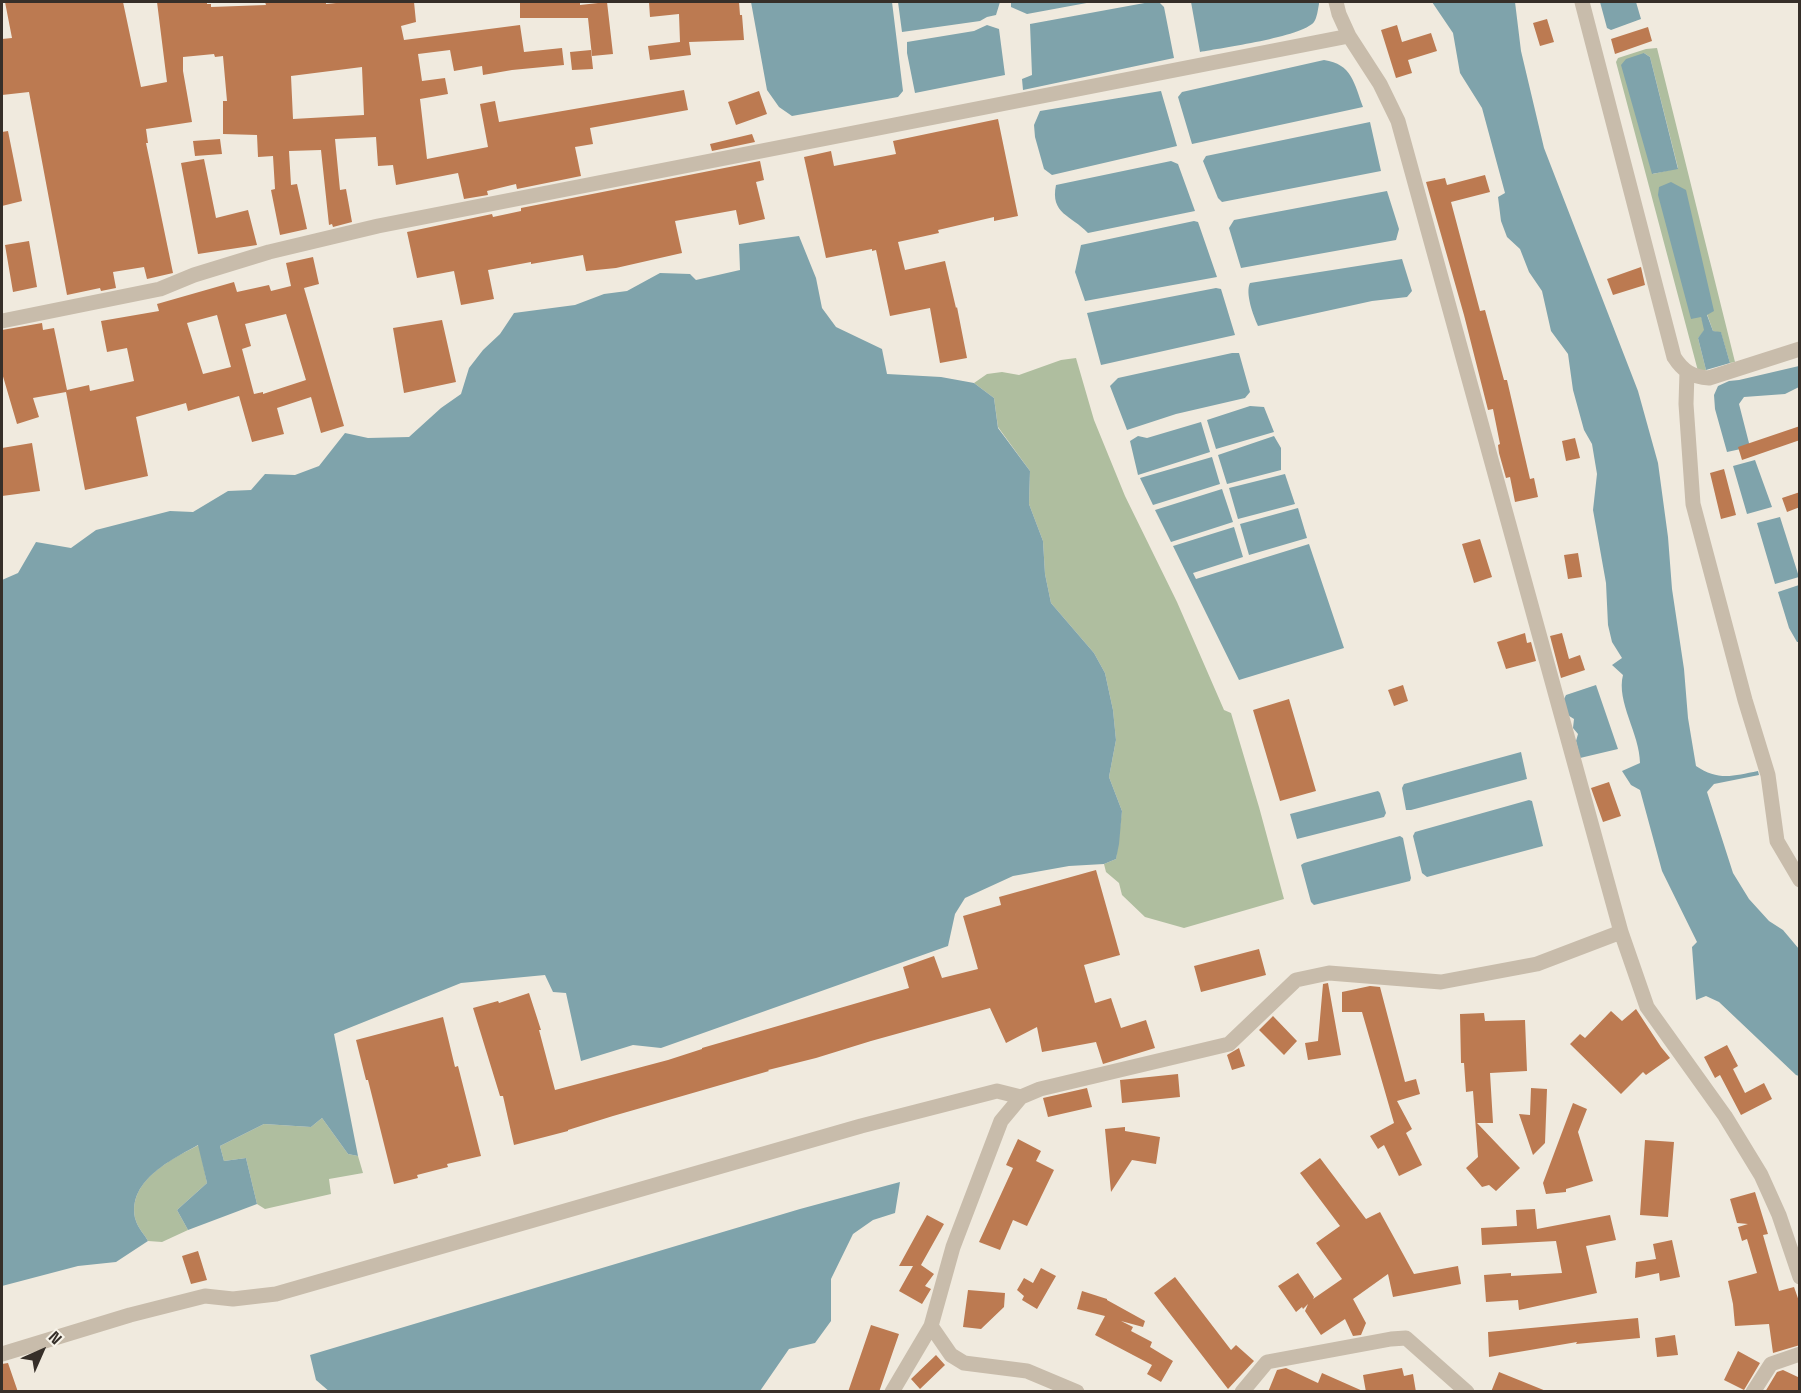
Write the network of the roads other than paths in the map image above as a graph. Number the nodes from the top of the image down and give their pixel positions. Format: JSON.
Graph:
{"nodes":[{"id":1,"x":1336,"y":2,"type":"edge"},
{"id":2,"x":1582,"y":2,"type":"edge"},
{"id":3,"x":1349,"y":36,"type":"junction"},
{"id":4,"x":2,"y":321,"type":"edge"},
{"id":5,"x":1800,"y":349,"type":"edge"},
{"id":6,"x":1687,"y":372,"type":"junction"},
{"id":7,"x":1800,"y":880,"type":"edge"},
{"id":8,"x":1621,"y":932,"type":"junction"},
{"id":9,"x":1022,"y":1097,"type":"junction"},
{"id":10,"x":1800,"y":1277,"type":"edge"},
{"id":11,"x":932,"y":1326,"type":"junction"},
{"id":12,"x":2,"y":1354,"type":"edge"},
{"id":13,"x":1800,"y":1354,"type":"edge"},
{"id":14,"x":892,"y":1392,"type":"edge"},
{"id":15,"x":1077,"y":1392,"type":"edge"},
{"id":16,"x":1242,"y":1392,"type":"edge"},
{"id":17,"x":1467,"y":1392,"type":"edge"},
{"id":18,"x":1753,"y":1392,"type":"edge"}],
"edges":[{"from":1,"to":3,"type":"street"},
{"from":2,"to":6,"type":"street"},
{"from":3,"to":4,"type":"street"},
{"from":3,"to":8,"type":"street"},
{"from":5,"to":6,"type":"street"},
{"from":6,"to":7,"type":"street"},
{"from":8,"to":9,"type":"street"},
{"from":8,"to":10,"type":"street"},
{"from":9,"to":11,"type":"street"},
{"from":9,"to":12,"type":"street"},
{"from":11,"to":14,"type":"street"},
{"from":11,"to":15,"type":"street"},
{"from":13,"to":18,"type":"street"},
{"from":16,"to":17,"type":"street"}]}
